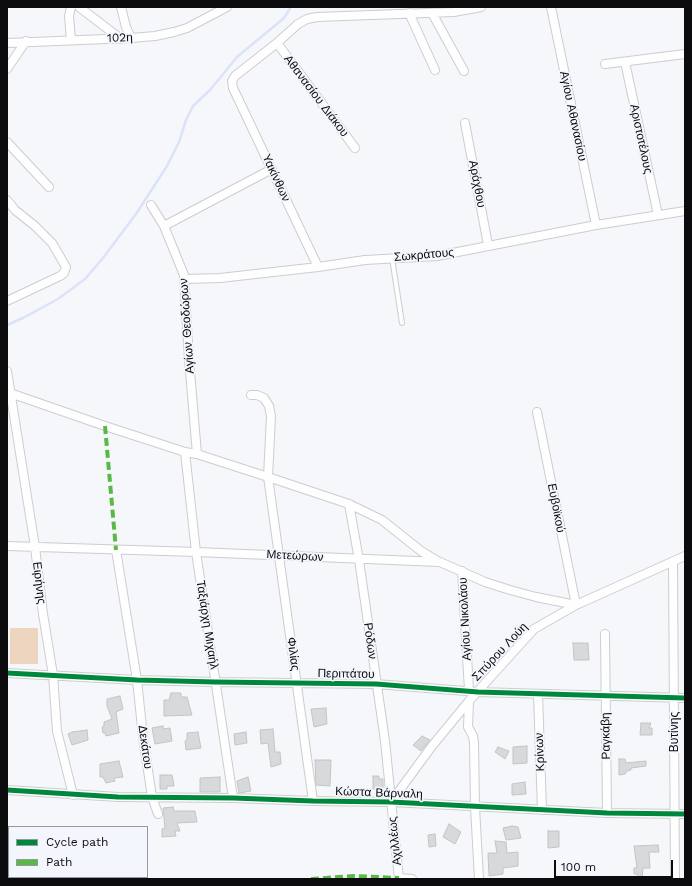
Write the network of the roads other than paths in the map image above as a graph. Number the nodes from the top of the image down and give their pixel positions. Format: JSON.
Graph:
{"nodes":[{"id":1,"x":71,"y":7,"type":"edge"},
{"id":2,"x":79,"y":7,"type":"edge"},
{"id":3,"x":121,"y":7,"type":"edge"},
{"id":4,"x":227,"y":7,"type":"edge"},
{"id":5,"x":481,"y":7,"type":"edge"},
{"id":6,"x":551,"y":7,"type":"edge"},
{"id":7,"x":409,"y":13,"type":"junction"},
{"id":8,"x":432,"y":13,"type":"junction"},
{"id":9,"x":131,"y":38,"type":"junction"},
{"id":10,"x":121,"y":39,"type":"junction"},
{"id":11,"x":71,"y":40,"type":"junction"},
{"id":12,"x":26,"y":42,"type":"junction"},
{"id":13,"x":7,"y":43,"type":"edge"},
{"id":14,"x":277,"y":43,"type":"junction"},
{"id":15,"x":685,"y":54,"type":"edge"},
{"id":16,"x":624,"y":62,"type":"junction"},
{"id":17,"x":606,"y":64,"type":"dead end"},
{"id":18,"x":7,"y":69,"type":"edge"},
{"id":19,"x":435,"y":70,"type":"dead end"},
{"id":20,"x":464,"y":71,"type":"dead end"},
{"id":21,"x":465,"y":123,"type":"dead end"},
{"id":22,"x":7,"y":142,"type":"edge"},
{"id":23,"x":355,"y":148,"type":"dead end"},
{"id":24,"x":272,"y":169,"type":"junction"},
{"id":25,"x":49,"y":187,"type":"dead end"},
{"id":26,"x":7,"y":200,"type":"edge"},
{"id":27,"x":151,"y":205,"type":"dead end"},
{"id":28,"x":11,"y":211,"type":"edge"},
{"id":29,"x":685,"y":211,"type":"edge"},
{"id":30,"x":658,"y":215,"type":"junction"},
{"id":31,"x":596,"y":225,"type":"junction"},
{"id":32,"x":164,"y":226,"type":"junction"},
{"id":33,"x":488,"y":245,"type":"junction"},
{"id":34,"x":392,"y":258,"type":"junction"},
{"id":35,"x":318,"y":267,"type":"junction"},
{"id":36,"x":185,"y":279,"type":"junction"},
{"id":37,"x":7,"y":301,"type":"edge"},
{"id":38,"x":402,"y":323,"type":"dead end"},
{"id":39,"x":7,"y":371,"type":"edge"},
{"id":40,"x":9,"y":392,"type":"edge"},
{"id":41,"x":250,"y":395,"type":"dead end"},
{"id":42,"x":537,"y":412,"type":"dead end"},
{"id":43,"x":185,"y":452,"type":"junction"},
{"id":44,"x":197,"y":454,"type":"junction"},
{"id":45,"x":268,"y":477,"type":"junction"},
{"id":46,"x":349,"y":504,"type":"junction"},
{"id":47,"x":7,"y":546,"type":"edge"},
{"id":48,"x":35,"y":547,"type":"junction"},
{"id":49,"x":116,"y":550,"type":"junction"},
{"id":50,"x":196,"y":552,"type":"junction"},
{"id":51,"x":279,"y":556,"type":"junction"},
{"id":52,"x":685,"y":556,"type":"edge"},
{"id":53,"x":359,"y":560,"type":"junction"},
{"id":54,"x":440,"y":562,"type":"junction"},
{"id":55,"x":673,"y":562,"type":"junction"},
{"id":56,"x":462,"y":571,"type":"junction"},
{"id":57,"x":576,"y":605,"type":"junction"},
{"id":58,"x":605,"y":634,"type":"dead end"},
{"id":59,"x":7,"y":673,"type":"edge"},
{"id":60,"x":53,"y":675,"type":"junction"},
{"id":61,"x":137,"y":680,"type":"junction"},
{"id":62,"x":215,"y":682,"type":"junction"},
{"id":63,"x":296,"y":683,"type":"junction"},
{"id":64,"x":376,"y":684,"type":"junction"},
{"id":65,"x":473,"y":691,"type":"junction"},
{"id":66,"x":538,"y":694,"type":"junction"},
{"id":67,"x":606,"y":695,"type":"junction"},
{"id":68,"x":674,"y":697,"type":"junction"},
{"id":69,"x":685,"y":698,"type":"edge"},
{"id":70,"x":469,"y":701,"type":"junction"},
{"id":71,"x":7,"y":790,"type":"edge"},
{"id":72,"x":73,"y":795,"type":"junction"},
{"id":73,"x":152,"y":797,"type":"junction"},
{"id":74,"x":233,"y":798,"type":"junction"},
{"id":75,"x":312,"y":801,"type":"junction"},
{"id":76,"x":391,"y":802,"type":"junction"},
{"id":77,"x":475,"y":807,"type":"junction"},
{"id":78,"x":542,"y":810,"type":"junction"},
{"id":79,"x":607,"y":813,"type":"junction"},
{"id":80,"x":158,"y":814,"type":"dead end"},
{"id":81,"x":674,"y":814,"type":"junction"},
{"id":82,"x":685,"y":814,"type":"edge"},
{"id":83,"x":399,"y":878,"type":"edge"},
{"id":84,"x":412,"y":879,"type":"edge"},
{"id":85,"x":479,"y":879,"type":"edge"},
{"id":86,"x":675,"y":879,"type":"edge"}],
"edges":[{"from":1,"to":11,"type":"street"},
{"from":2,"to":10,"type":"street"},
{"from":3,"to":9,"type":"street"},
{"from":4,"to":9,"type":"street","name":"102η"},
{"from":5,"to":8,"type":"street"},
{"from":6,"to":31,"type":"street","name":"Αγίου Αθανασίου"},
{"from":7,"to":8,"type":"street"},
{"from":7,"to":14,"type":"street"},
{"from":7,"to":19,"type":"street"},
{"from":8,"to":20,"type":"street"},
{"from":9,"to":10,"type":"street","name":"102η"},
{"from":10,"to":11,"type":"street","name":"102η"},
{"from":11,"to":12,"type":"street","name":"102η"},
{"from":12,"to":13,"type":"street","name":"102η"},
{"from":12,"to":18,"type":"street"},
{"from":14,"to":23,"type":"street","name":"Αθανασίου Διάκου"},
{"from":14,"to":24,"type":"street","name":"Υακίνθων"},
{"from":15,"to":16,"type":"street"},
{"from":16,"to":17,"type":"street"},
{"from":16,"to":30,"type":"street","name":"Αριστοτέλους"},
{"from":21,"to":33,"type":"street","name":"Αράχθου"},
{"from":22,"to":25,"type":"street"},
{"from":24,"to":32,"type":"street"},
{"from":24,"to":35,"type":"street","name":"Υακίνθων"},
{"from":26,"to":28,"type":"street"},
{"from":27,"to":32,"type":"street","name":"Αγίων Θεοδώρων"},
{"from":28,"to":37,"type":"street"},
{"from":29,"to":30,"type":"street","name":"Σωκράτους"},
{"from":30,"to":31,"type":"street","name":"Σωκράτους"},
{"from":31,"to":33,"type":"street","name":"Σωκράτους"},
{"from":32,"to":36,"type":"street","name":"Αγίων Θεοδώρων"},
{"from":33,"to":34,"type":"street","name":"Σωκράτους"},
{"from":34,"to":35,"type":"street","name":"Σωκράτους"},
{"from":34,"to":38,"type":"lane"},
{"from":35,"to":36,"type":"street","name":"Σωκράτους"},
{"from":36,"to":44,"type":"street","name":"Αγίων Θεοδώρων"},
{"from":39,"to":40,"type":"street","name":"Ειρήνης"},
{"from":40,"to":43,"type":"street"},
{"from":40,"to":48,"type":"street","name":"Ειρήνης"},
{"from":41,"to":45,"type":"street","name":"Φιλίας"},
{"from":42,"to":57,"type":"street","name":"Ευβοϊκού"},
{"from":43,"to":44,"type":"street"},
{"from":43,"to":50,"type":"street","name":"Ταξιάρχη Μιχαήλ"},
{"from":44,"to":45,"type":"street"},
{"from":45,"to":46,"type":"street"},
{"from":45,"to":51,"type":"street","name":"Φιλίας"},
{"from":46,"to":53,"type":"street","name":"Ρόδων"},
{"from":46,"to":54,"type":"street"},
{"from":47,"to":48,"type":"street","name":"Μετεώρων"},
{"from":48,"to":49,"type":"street","name":"Μετεώρων"},
{"from":48,"to":60,"type":"street","name":"Ειρήνης"},
{"from":49,"to":50,"type":"street","name":"Μετεώρων"},
{"from":49,"to":61,"type":"street","name":"Δεκάτου"},
{"from":50,"to":51,"type":"street","name":"Μετεώρων"},
{"from":50,"to":62,"type":"street","name":"Ταξιάρχη Μιχαήλ"},
{"from":51,"to":53,"type":"street","name":"Μετεώρων"},
{"from":51,"to":63,"type":"street","name":"Φιλίας"},
{"from":52,"to":55,"type":"street","name":"Σπύρου Λούη"},
{"from":53,"to":54,"type":"street","name":"Μετεώρων"},
{"from":53,"to":64,"type":"street","name":"Ρόδων"},
{"from":54,"to":56,"type":"street","name":"Μετεώρων"},
{"from":55,"to":57,"type":"street","name":"Σπύρου Λούη"},
{"from":55,"to":68,"type":"street","name":"Βυτίνης"},
{"from":56,"to":57,"type":"street","name":"Μετεώρων"},
{"from":56,"to":65,"type":"street","name":"Αγίου Νικολάου"},
{"from":57,"to":65,"type":"street","name":"Σπύρου Λούη"},
{"from":58,"to":67,"type":"street","name":"Ραγκάβη"},
{"from":59,"to":60,"type":"street","name":"Περιπάτου"},
{"from":60,"to":61,"type":"street","name":"Περιπάτου"},
{"from":60,"to":72,"type":"street","name":"Ειρήνης"},
{"from":61,"to":62,"type":"street","name":"Περιπάτου"},
{"from":61,"to":73,"type":"street","name":"Δεκάτου"},
{"from":62,"to":63,"type":"street","name":"Περιπάτου"},
{"from":62,"to":74,"type":"street","name":"Ταξιάρχη Μιχαήλ"},
{"from":63,"to":64,"type":"street","name":"Περιπάτου"},
{"from":63,"to":75,"type":"street","name":"Φιλίας"},
{"from":64,"to":65,"type":"street","name":"Περιπάτου"},
{"from":64,"to":76,"type":"street","name":"Ρόδων"},
{"from":65,"to":66,"type":"street","name":"Περιπάτου"},
{"from":65,"to":70,"type":"street","name":"Σπύρου Λούη"},
{"from":66,"to":67,"type":"street","name":"Περιπάτου"},
{"from":66,"to":78,"type":"street","name":"Κρίνων"},
{"from":67,"to":68,"type":"street","name":"Περιπάτου"},
{"from":67,"to":79,"type":"street","name":"Ραγκάβη"},
{"from":68,"to":69,"type":"street","name":"Περιπάτου"},
{"from":68,"to":81,"type":"street","name":"Βυτίνης"},
{"from":70,"to":76,"type":"street","name":"Σπύρου Λούη"},
{"from":70,"to":77,"type":"street"},
{"from":71,"to":72,"type":"street","name":"Κώστα Βάρναλη"},
{"from":72,"to":73,"type":"street","name":"Κώστα Βάρναλη"},
{"from":73,"to":74,"type":"street","name":"Κώστα Βάρναλη"},
{"from":73,"to":80,"type":"street","name":"Δεκάτου"},
{"from":74,"to":75,"type":"street","name":"Κώστα Βάρναλη"},
{"from":75,"to":76,"type":"street","name":"Κώστα Βάρναλη"},
{"from":76,"to":77,"type":"street","name":"Κώστα Βάρναλη"},
{"from":76,"to":83,"type":"street","name":"Αχιλλέως"},
{"from":77,"to":78,"type":"street","name":"Κώστα Βάρναλη"},
{"from":77,"to":85,"type":"street"},
{"from":78,"to":79,"type":"street","name":"Κώστα Βάρναλη"},
{"from":79,"to":81,"type":"street","name":"Κώστα Βάρναλη"},
{"from":81,"to":82,"type":"street","name":"Κώστα Βάρναλη"},
{"from":81,"to":86,"type":"street","name":"Βυτίνης"},
{"from":83,"to":84,"type":"street"}]}
